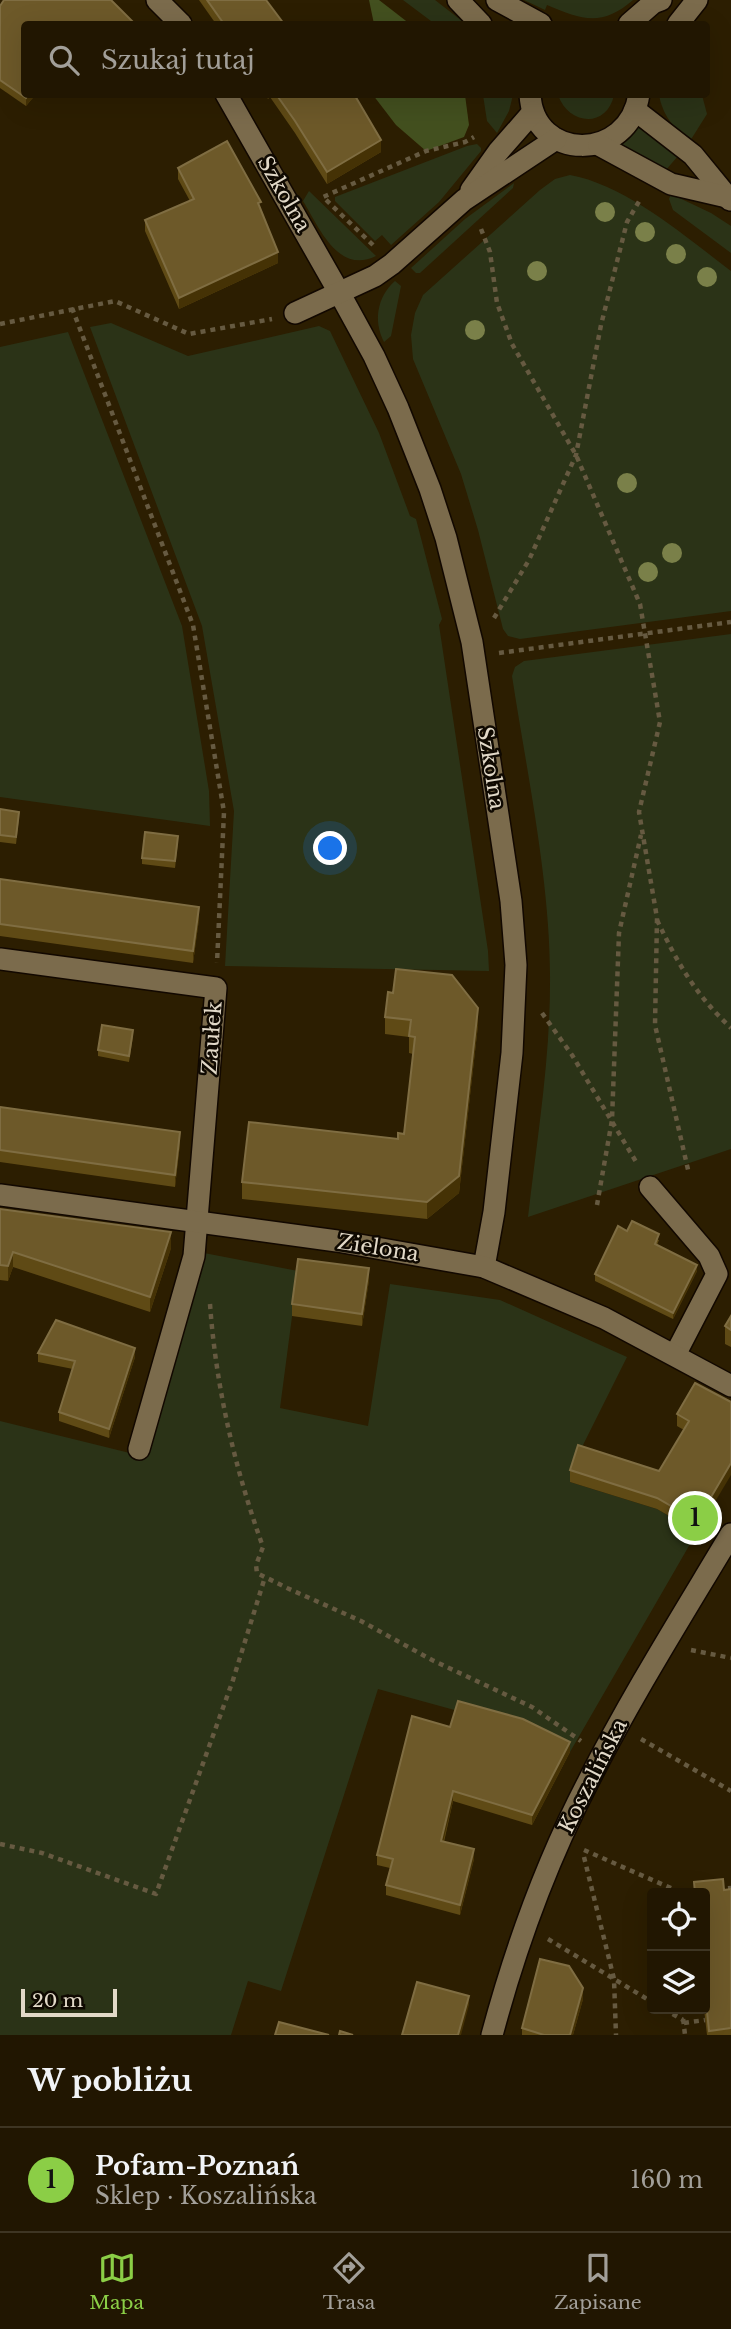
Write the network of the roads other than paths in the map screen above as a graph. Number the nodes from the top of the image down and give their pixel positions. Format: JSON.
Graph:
{"nodes":[{"id":1,"x":157,"y":0,"type":"edge"},
{"id":2,"x":458,"y":0,"type":"edge"},
{"id":3,"x":497,"y":0,"type":"edge"},
{"id":4,"x":661,"y":0,"type":"edge"},
{"id":5,"x":697,"y":0,"type":"edge"},
{"id":6,"x":178,"y":21,"type":"edge"},
{"id":7,"x":478,"y":21,"type":"edge"},
{"id":8,"x":536,"y":21,"type":"edge"},
{"id":9,"x":632,"y":21,"type":"edge"},
{"id":10,"x":680,"y":21,"type":"edge"},
{"id":11,"x":228,"y":98,"type":"edge"},
{"id":12,"x":637,"y":102,"type":"edge"},
{"id":13,"x":532,"y":103,"type":"edge"},
{"id":14,"x":556,"y":139,"type":"junction"},
{"id":15,"x":599,"y":145,"type":"junction"},
{"id":16,"x":729,"y":199,"type":"edge"},
{"id":17,"x":464,"y":200,"type":"junction"},
{"id":18,"x":340,"y":294,"type":"junction"},
{"id":19,"x":295,"y":313,"type":"road end"},
{"id":20,"x":0,"y":959,"type":"edge"},
{"id":21,"x":650,"y":1188,"type":"road end"},
{"id":22,"x":0,"y":1195,"type":"edge"},
{"id":23,"x":199,"y":1222,"type":"junction"},
{"id":24,"x":484,"y":1266,"type":"junction"},
{"id":25,"x":675,"y":1355,"type":"junction"},
{"id":26,"x":731,"y":1386,"type":"edge"},
{"id":27,"x":139,"y":1448,"type":"dead end"},
{"id":28,"x":731,"y":1534,"type":"edge"},
{"id":29,"x":492,"y":2035,"type":"edge"}],
"edges":[{"from":1,"to":6,"type":"street"},
{"from":2,"to":7,"type":"street"},
{"from":3,"to":8,"type":"street"},
{"from":4,"to":9,"type":"street"},
{"from":5,"to":10,"type":"street"},
{"from":11,"to":18,"type":"street","name":"Szkolna"},
{"from":12,"to":15,"type":"street"},
{"from":12,"to":16,"type":"street"},
{"from":13,"to":14,"type":"street"},
{"from":13,"to":17,"type":"street"},
{"from":14,"to":15,"type":"street"},
{"from":14,"to":17,"type":"street"},
{"from":15,"to":16,"type":"street"},
{"from":17,"to":18,"type":"street"},
{"from":18,"to":19,"type":"street"},
{"from":18,"to":24,"type":"street","name":"Szkolna"},
{"from":20,"to":23,"type":"street","name":"Zaułek"},
{"from":21,"to":25,"type":"street"},
{"from":22,"to":23,"type":"street","name":"Zielona"},
{"from":23,"to":24,"type":"street","name":"Zielona"},
{"from":23,"to":27,"type":"street","name":"Zaułek"},
{"from":24,"to":25,"type":"street","name":"Zielona"},
{"from":25,"to":26,"type":"street","name":"Zielona"},
{"from":28,"to":29,"type":"street","name":"Koszalińska"}]}
